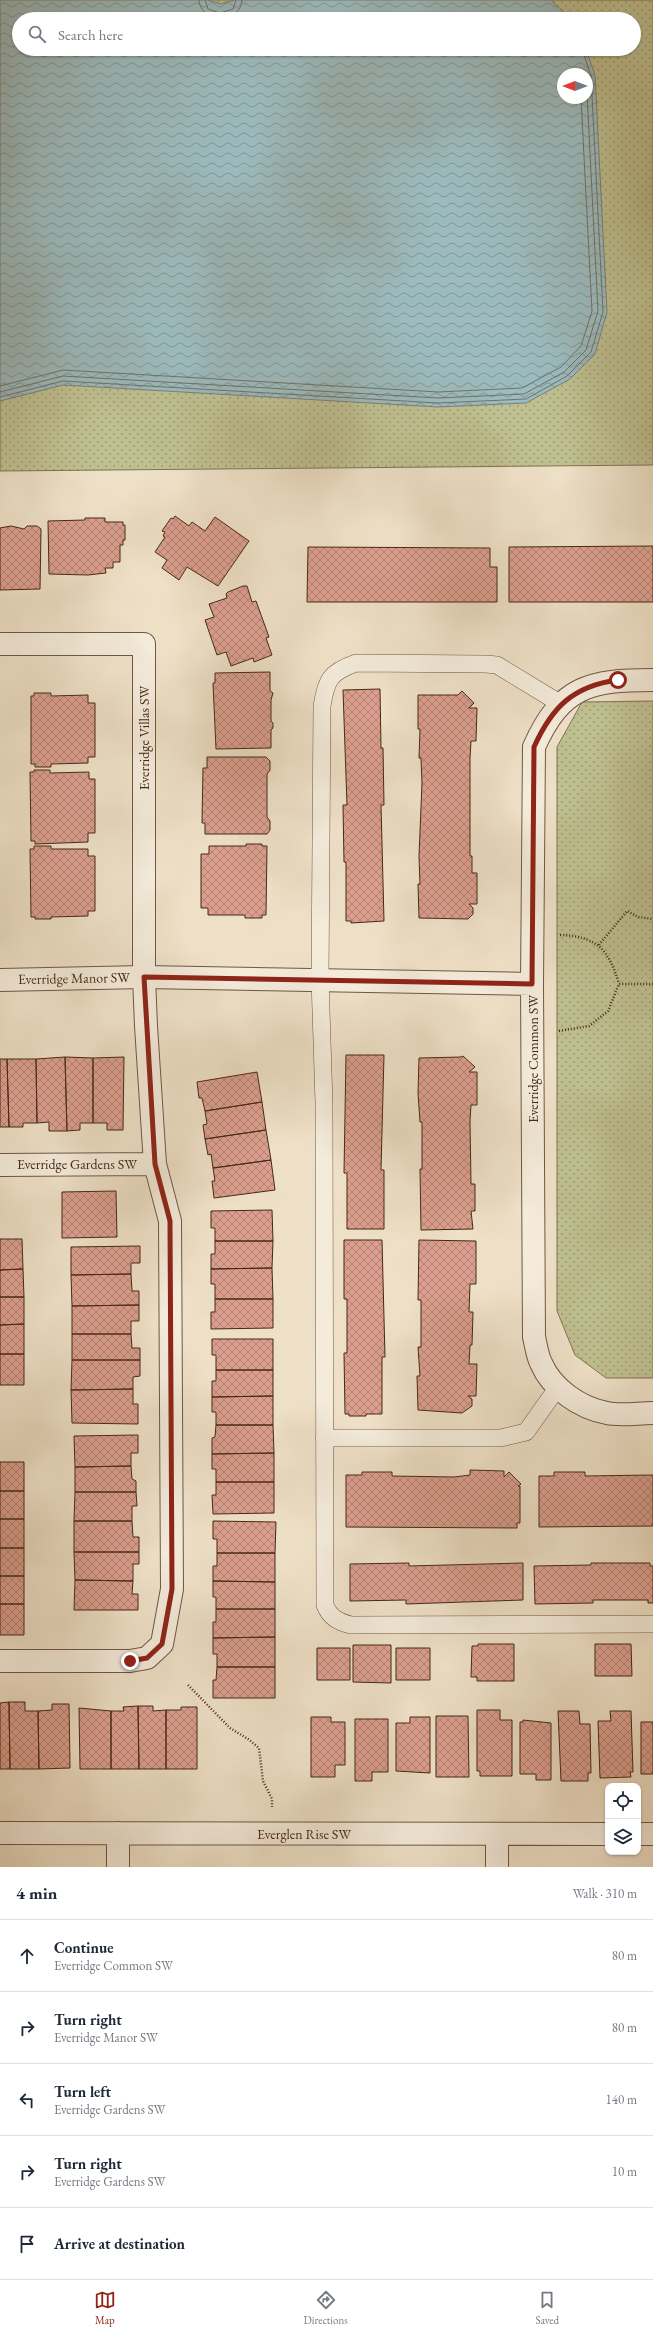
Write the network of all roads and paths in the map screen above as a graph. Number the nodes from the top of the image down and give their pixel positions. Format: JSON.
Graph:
{"nodes":[{"id":1,"x":0,"y":644,"type":"edge"},
{"id":2,"x":653,"y":680,"type":"edge"},
{"id":3,"x":561,"y":704,"type":"junction"},
{"id":4,"x":653,"y":919,"type":"edge"},
{"id":5,"x":532,"y":935,"type":"junction"},
{"id":6,"x":599,"y":945,"type":"junction"},
{"id":7,"x":144,"y":977,"type":"junction"},
{"id":8,"x":320,"y":979,"type":"junction"},
{"id":9,"x":0,"y":980,"type":"edge"},
{"id":10,"x":532,"y":984,"type":"junction"},
{"id":11,"x":619,"y":984,"type":"junction"},
{"id":12,"x":653,"y":984,"type":"edge"},
{"id":13,"x":533,"y":1032,"type":"junction"},
{"id":14,"x":155,"y":1164,"type":"junction"},
{"id":15,"x":0,"y":1165,"type":"edge"},
{"id":16,"x":558,"y":1387,"type":"junction"},
{"id":17,"x":653,"y":1413,"type":"edge"},
{"id":18,"x":324,"y":1438,"type":"junction"},
{"id":19,"x":653,"y":1624,"type":"edge"},
{"id":20,"x":0,"y":1661,"type":"edge"},
{"id":21,"x":188,"y":1685,"type":"dead end"},
{"id":22,"x":272,"y":1810,"type":"dead end"},
{"id":23,"x":0,"y":1833,"type":"edge"},
{"id":24,"x":118,"y":1833,"type":"junction"},
{"id":25,"x":497,"y":1834,"type":"junction"},
{"id":26,"x":605,"y":1834,"type":"edge"},
{"id":27,"x":641,"y":1834,"type":"edge"},
{"id":28,"x":653,"y":1834,"type":"edge"},
{"id":29,"x":118,"y":1867,"type":"edge"},
{"id":30,"x":497,"y":1867,"type":"edge"}],
"edges":[{"from":1,"to":7,"type":"street","name":"Everridge Villas SW"},
{"from":2,"to":3,"type":"street","name":"Everridge Common SW"},
{"from":3,"to":5,"type":"street","name":"Everridge Common SW"},
{"from":3,"to":8,"type":"lane"},
{"from":4,"to":6,"type":"path"},
{"from":5,"to":6,"type":"path"},
{"from":5,"to":10,"type":"street","name":"Everridge Common SW"},
{"from":6,"to":11,"type":"path"},
{"from":7,"to":8,"type":"street","name":"Everridge Manor SW"},
{"from":7,"to":9,"type":"street","name":"Everridge Manor SW"},
{"from":7,"to":14,"type":"street","name":"Everridge Gardens SW"},
{"from":8,"to":10,"type":"street","name":"Everridge Manor SW"},
{"from":8,"to":18,"type":"lane"},
{"from":10,"to":13,"type":"street","name":"Everridge Common SW"},
{"from":11,"to":12,"type":"path"},
{"from":11,"to":13,"type":"path"},
{"from":13,"to":16,"type":"street","name":"Everridge Common SW"},
{"from":14,"to":15,"type":"street","name":"Everridge Gardens SW"},
{"from":14,"to":20,"type":"street","name":"Everridge Gardens SW"},
{"from":16,"to":17,"type":"street","name":"Everridge Common SW"},
{"from":16,"to":18,"type":"lane"},
{"from":18,"to":19,"type":"lane"},
{"from":21,"to":22,"type":"path"},
{"from":23,"to":24,"type":"street","name":"Everglen Rise SW"},
{"from":24,"to":25,"type":"street","name":"Everglen Rise SW"},
{"from":24,"to":29,"type":"street"},
{"from":25,"to":26,"type":"street","name":"Everglen Rise SW"},
{"from":25,"to":30,"type":"street"},
{"from":27,"to":28,"type":"street"}]}
